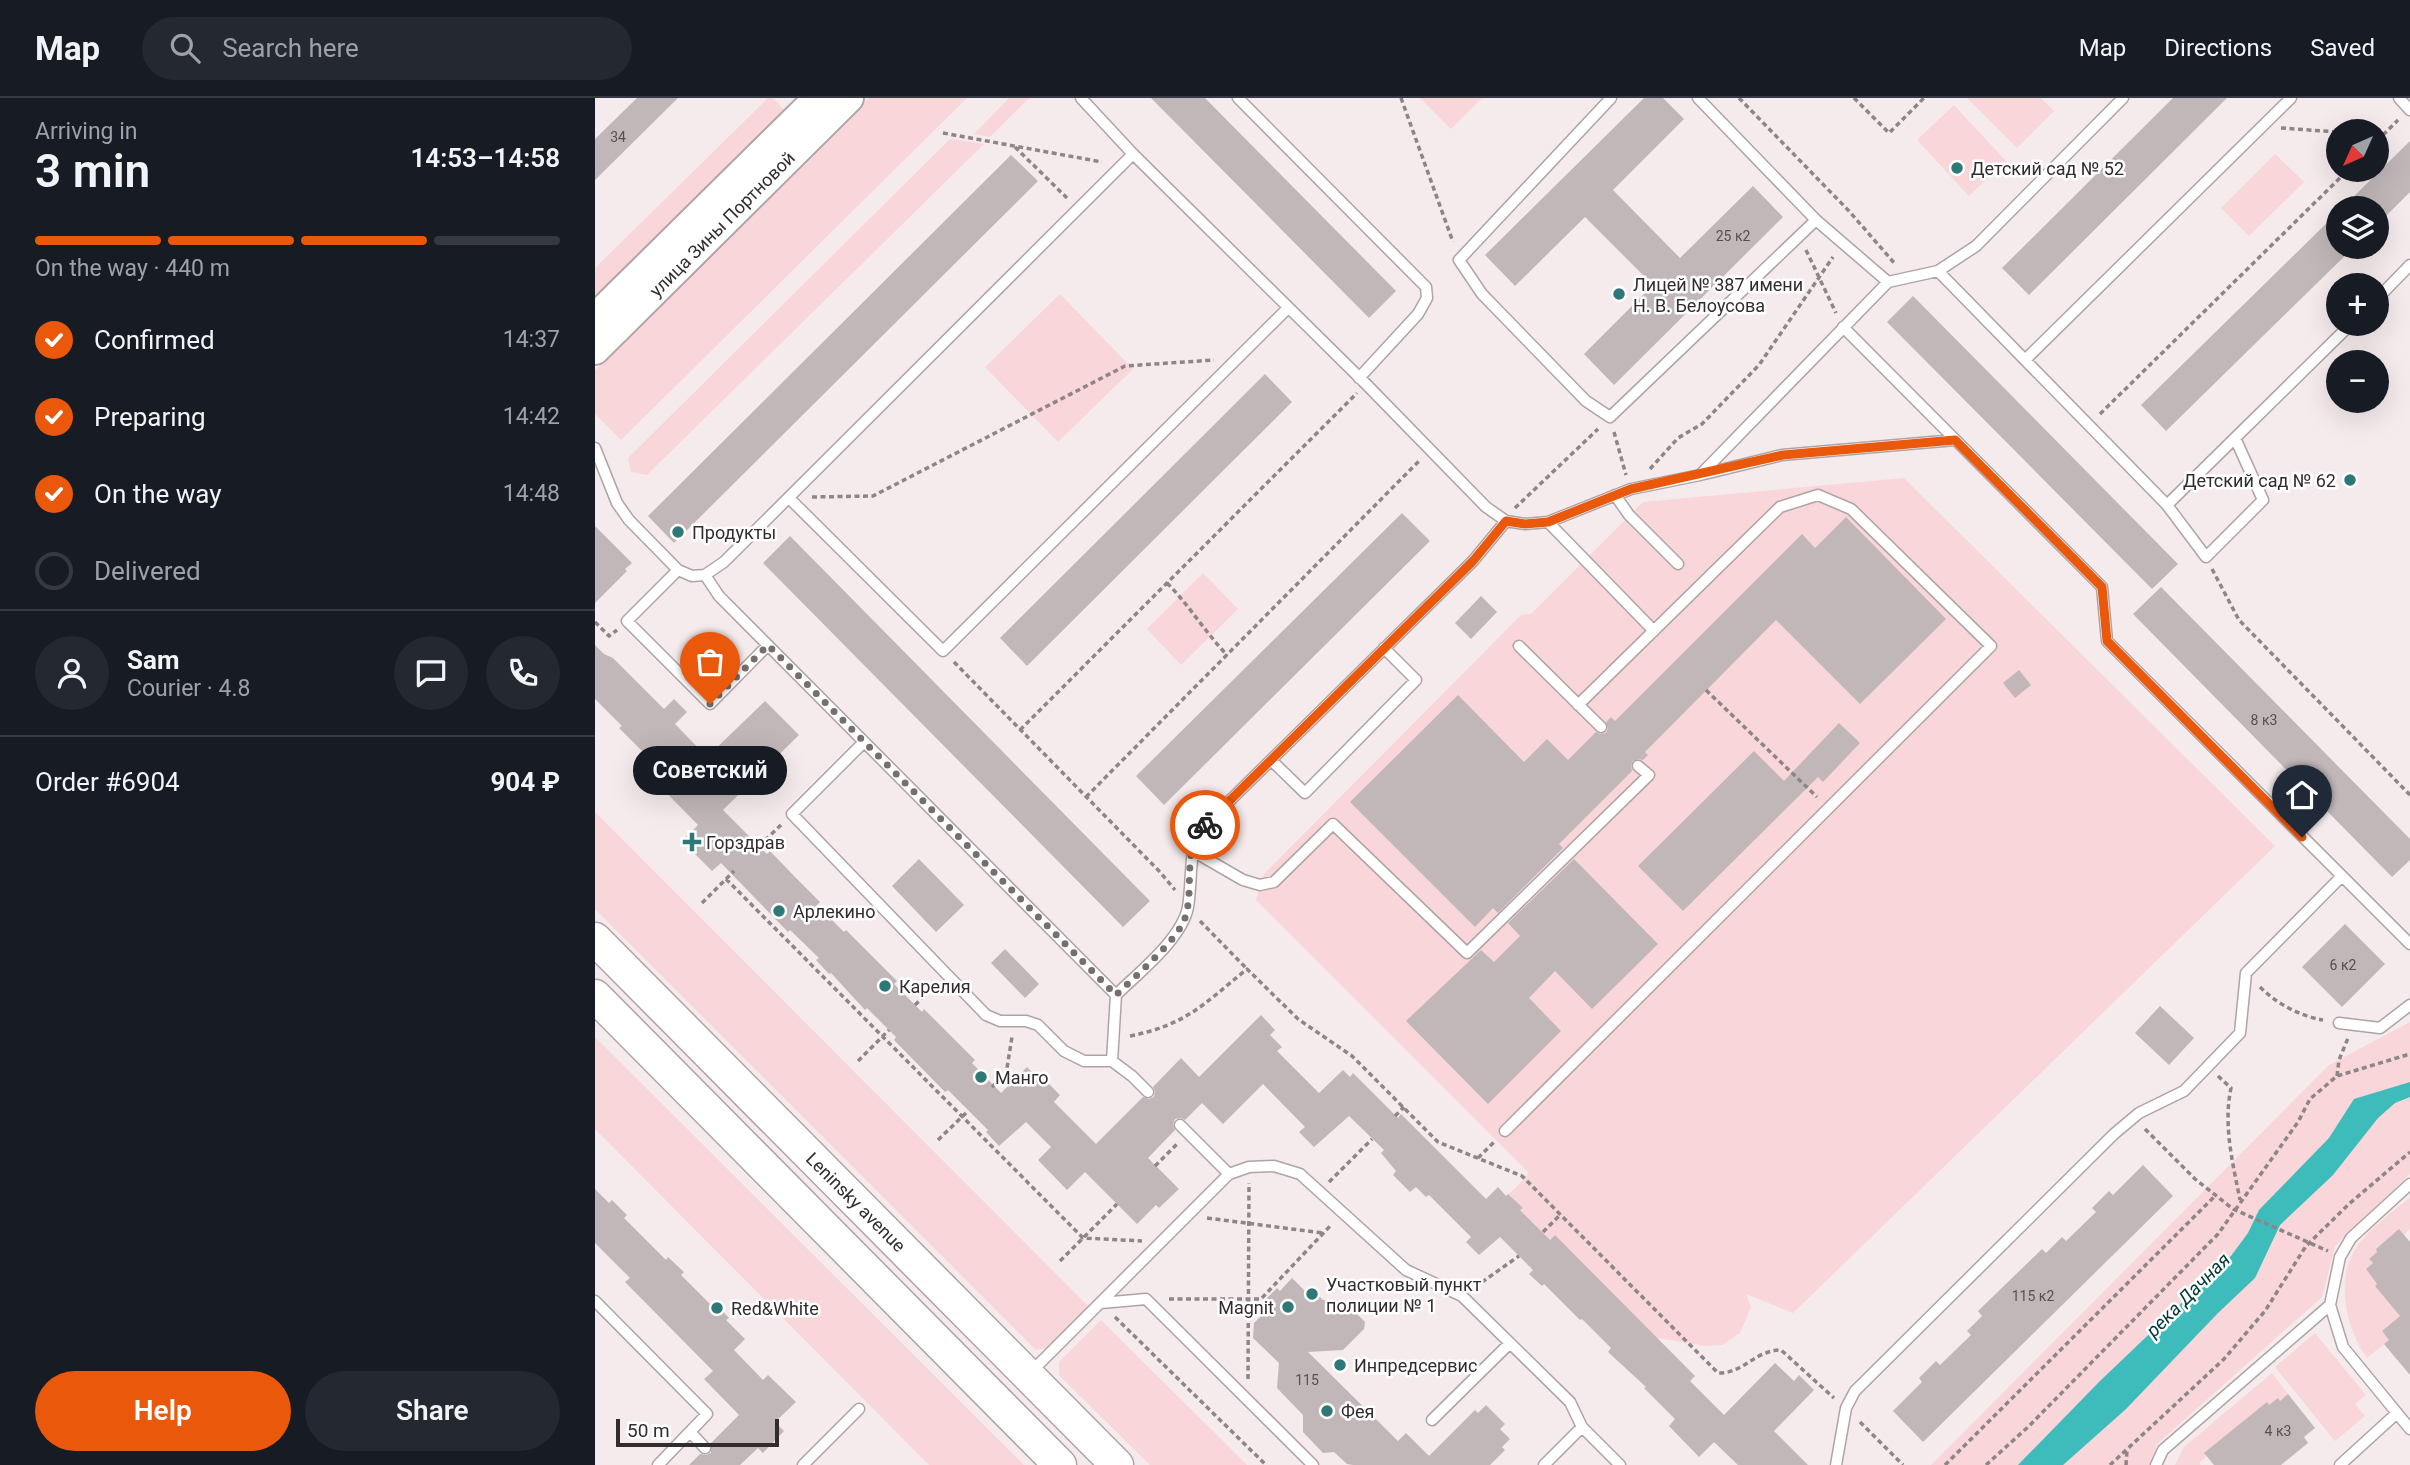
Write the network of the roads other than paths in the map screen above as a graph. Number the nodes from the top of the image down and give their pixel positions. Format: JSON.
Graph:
{"nodes":[{"id":1,"x":849,"y":98,"type":"edge"},
{"id":2,"x":1081,"y":98,"type":"edge"},
{"id":3,"x":1238,"y":98,"type":"edge"},
{"id":4,"x":1611,"y":98,"type":"edge"},
{"id":5,"x":1698,"y":98,"type":"edge"},
{"id":6,"x":2123,"y":98,"type":"edge"},
{"id":7,"x":2291,"y":98,"type":"edge"},
{"id":8,"x":2399,"y":98,"type":"edge"},
{"id":9,"x":808,"y":103,"type":"edge"},
{"id":10,"x":2410,"y":109,"type":"edge"},
{"id":11,"x":1133,"y":154,"type":"junction"},
{"id":12,"x":1816,"y":220,"type":"junction"},
{"id":13,"x":2410,"y":265,"type":"edge"},
{"id":14,"x":1938,"y":271,"type":"junction"},
{"id":15,"x":1888,"y":282,"type":"junction"},
{"id":16,"x":2389,"y":287,"type":"edge"},
{"id":17,"x":1288,"y":308,"type":"junction"},
{"id":18,"x":595,"y":318,"type":"edge"},
{"id":19,"x":1843,"y":327,"type":"junction"},
{"id":20,"x":2339,"y":336,"type":"edge"},
{"id":21,"x":595,"y":350,"type":"edge"},
{"id":22,"x":2025,"y":360,"type":"junction"},
{"id":23,"x":1362,"y":381,"type":"junction"},
{"id":24,"x":2235,"y":439,"type":"junction"},
{"id":25,"x":1955,"y":440,"type":"junction"},
{"id":26,"x":595,"y":448,"type":"edge"},
{"id":27,"x":1700,"y":475,"type":"junction"},
{"id":28,"x":1615,"y":495,"type":"junction"},
{"id":29,"x":789,"y":498,"type":"junction"},
{"id":30,"x":2167,"y":505,"type":"junction"},
{"id":31,"x":1506,"y":521,"type":"junction"},
{"id":32,"x":1548,"y":522,"type":"junction"},
{"id":33,"x":1678,"y":564,"type":"dead end"},
{"id":34,"x":678,"y":570,"type":"junction"},
{"id":35,"x":705,"y":575,"type":"junction"},
{"id":36,"x":1654,"y":631,"type":"junction"},
{"id":37,"x":768,"y":645,"type":"junction"},
{"id":38,"x":1519,"y":646,"type":"dead end"},
{"id":39,"x":1384,"y":648,"type":"junction"},
{"id":40,"x":1579,"y":705,"type":"junction"},
{"id":41,"x":1601,"y":727,"type":"dead end"},
{"id":42,"x":864,"y":742,"type":"junction"},
{"id":43,"x":1271,"y":760,"type":"junction"},
{"id":44,"x":1637,"y":766,"type":"dead end"},
{"id":45,"x":1191,"y":850,"type":"junction"},
{"id":46,"x":2341,"y":877,"type":"junction"},
{"id":47,"x":595,"y":939,"type":"edge"},
{"id":48,"x":2410,"y":945,"type":"edge"},
{"id":49,"x":1116,"y":995,"type":"junction"},
{"id":50,"x":595,"y":996,"type":"edge"},
{"id":51,"x":2410,"y":1005,"type":"edge"},
{"id":52,"x":2339,"y":1023,"type":"road end"},
{"id":53,"x":1112,"y":1061,"type":"junction"},
{"id":54,"x":1148,"y":1092,"type":"dead end"},
{"id":55,"x":1184,"y":1129,"type":"road end"},
{"id":56,"x":1505,"y":1131,"type":"road end"},
{"id":57,"x":1229,"y":1174,"type":"junction"},
{"id":58,"x":2410,"y":1184,"type":"edge"},
{"id":59,"x":595,"y":1301,"type":"edge"},
{"id":60,"x":1101,"y":1303,"type":"junction"},
{"id":61,"x":2330,"y":1305,"type":"junction"},
{"id":62,"x":1510,"y":1343,"type":"junction"},
{"id":63,"x":1028,"y":1375,"type":"junction"},
{"id":64,"x":859,"y":1409,"type":"dead end"},
{"id":65,"x":2397,"y":1413,"type":"junction"},
{"id":66,"x":1432,"y":1420,"type":"dead end"},
{"id":67,"x":1582,"y":1427,"type":"junction"},
{"id":68,"x":2410,"y":1429,"type":"edge"},
{"id":69,"x":690,"y":1432,"type":"junction"},
{"id":70,"x":705,"y":1448,"type":"dead end"},
{"id":71,"x":658,"y":1465,"type":"edge"},
{"id":72,"x":803,"y":1465,"type":"edge"},
{"id":73,"x":1060,"y":1465,"type":"edge"},
{"id":74,"x":1117,"y":1465,"type":"edge"},
{"id":75,"x":1313,"y":1465,"type":"edge"},
{"id":76,"x":1544,"y":1465,"type":"edge"},
{"id":77,"x":1620,"y":1465,"type":"edge"},
{"id":78,"x":1836,"y":1465,"type":"edge"},
{"id":79,"x":2156,"y":1465,"type":"edge"},
{"id":80,"x":2340,"y":1465,"type":"edge"}],
"edges":[{"from":1,"to":21,"type":"main road","name":"улица Зины Портновой"},
{"from":2,"to":11,"type":"lane"},
{"from":3,"to":23,"type":"lane"},
{"from":4,"to":12,"type":"lane"},
{"from":5,"to":12,"type":"lane"},
{"from":6,"to":14,"type":"lane"},
{"from":7,"to":22,"type":"lane"},
{"from":8,"to":10,"type":"lane"},
{"from":9,"to":18,"type":"main road","name":"улица Зины Портновой"},
{"from":11,"to":17,"type":"lane"},
{"from":11,"to":29,"type":"lane"},
{"from":12,"to":15,"type":"lane"},
{"from":13,"to":16,"type":"lane"},
{"from":14,"to":15,"type":"lane"},
{"from":14,"to":22,"type":"lane"},
{"from":15,"to":19,"type":"lane"},
{"from":17,"to":23,"type":"lane"},
{"from":17,"to":29,"type":"lane"},
{"from":19,"to":25,"type":"lane"},
{"from":19,"to":27,"type":"lane"},
{"from":20,"to":24,"type":"lane"},
{"from":22,"to":30,"type":"lane"},
{"from":23,"to":31,"type":"lane"},
{"from":24,"to":30,"type":"lane"},
{"from":24,"to":30,"type":"lane"},
{"from":25,"to":27,"type":"lane"},
{"from":25,"to":46,"type":"lane"},
{"from":26,"to":34,"type":"lane"},
{"from":27,"to":28,"type":"lane"},
{"from":28,"to":32,"type":"lane"},
{"from":28,"to":33,"type":"lane"},
{"from":29,"to":35,"type":"lane"},
{"from":31,"to":32,"type":"lane"},
{"from":31,"to":39,"type":"lane"},
{"from":32,"to":36,"type":"lane"},
{"from":34,"to":35,"type":"lane"},
{"from":34,"to":37,"type":"lane"},
{"from":35,"to":37,"type":"lane"},
{"from":36,"to":40,"type":"lane"},
{"from":36,"to":56,"type":"lane"},
{"from":37,"to":42,"type":"lane"},
{"from":38,"to":40,"type":"lane"},
{"from":39,"to":43,"type":"lane"},
{"from":39,"to":43,"type":"lane"},
{"from":40,"to":41,"type":"lane"},
{"from":42,"to":49,"type":"lane"},
{"from":42,"to":53,"type":"lane"},
{"from":43,"to":45,"type":"lane"},
{"from":44,"to":45,"type":"lane"},
{"from":45,"to":49,"type":"lane"},
{"from":46,"to":48,"type":"lane"},
{"from":46,"to":78,"type":"lane"},
{"from":47,"to":63,"type":"main road","name":"Leninsky avenue"},
{"from":49,"to":53,"type":"lane"},
{"from":50,"to":73,"type":"main road"},
{"from":51,"to":52,"type":"lane"},
{"from":53,"to":54,"type":"lane"},
{"from":55,"to":57,"type":"lane"},
{"from":57,"to":60,"type":"lane"},
{"from":57,"to":62,"type":"lane"},
{"from":58,"to":61,"type":"lane"},
{"from":59,"to":69,"type":"lane"},
{"from":60,"to":63,"type":"lane"},
{"from":60,"to":75,"type":"lane"},
{"from":61,"to":65,"type":"lane"},
{"from":61,"to":79,"type":"lane"},
{"from":62,"to":66,"type":"lane"},
{"from":62,"to":67,"type":"lane"},
{"from":63,"to":74,"type":"main road","name":"Leninsky avenue"},
{"from":64,"to":72,"type":"lane"},
{"from":65,"to":68,"type":"lane"},
{"from":65,"to":80,"type":"lane"},
{"from":67,"to":76,"type":"lane"},
{"from":67,"to":77,"type":"lane"},
{"from":69,"to":70,"type":"lane"},
{"from":69,"to":71,"type":"lane"}]}
